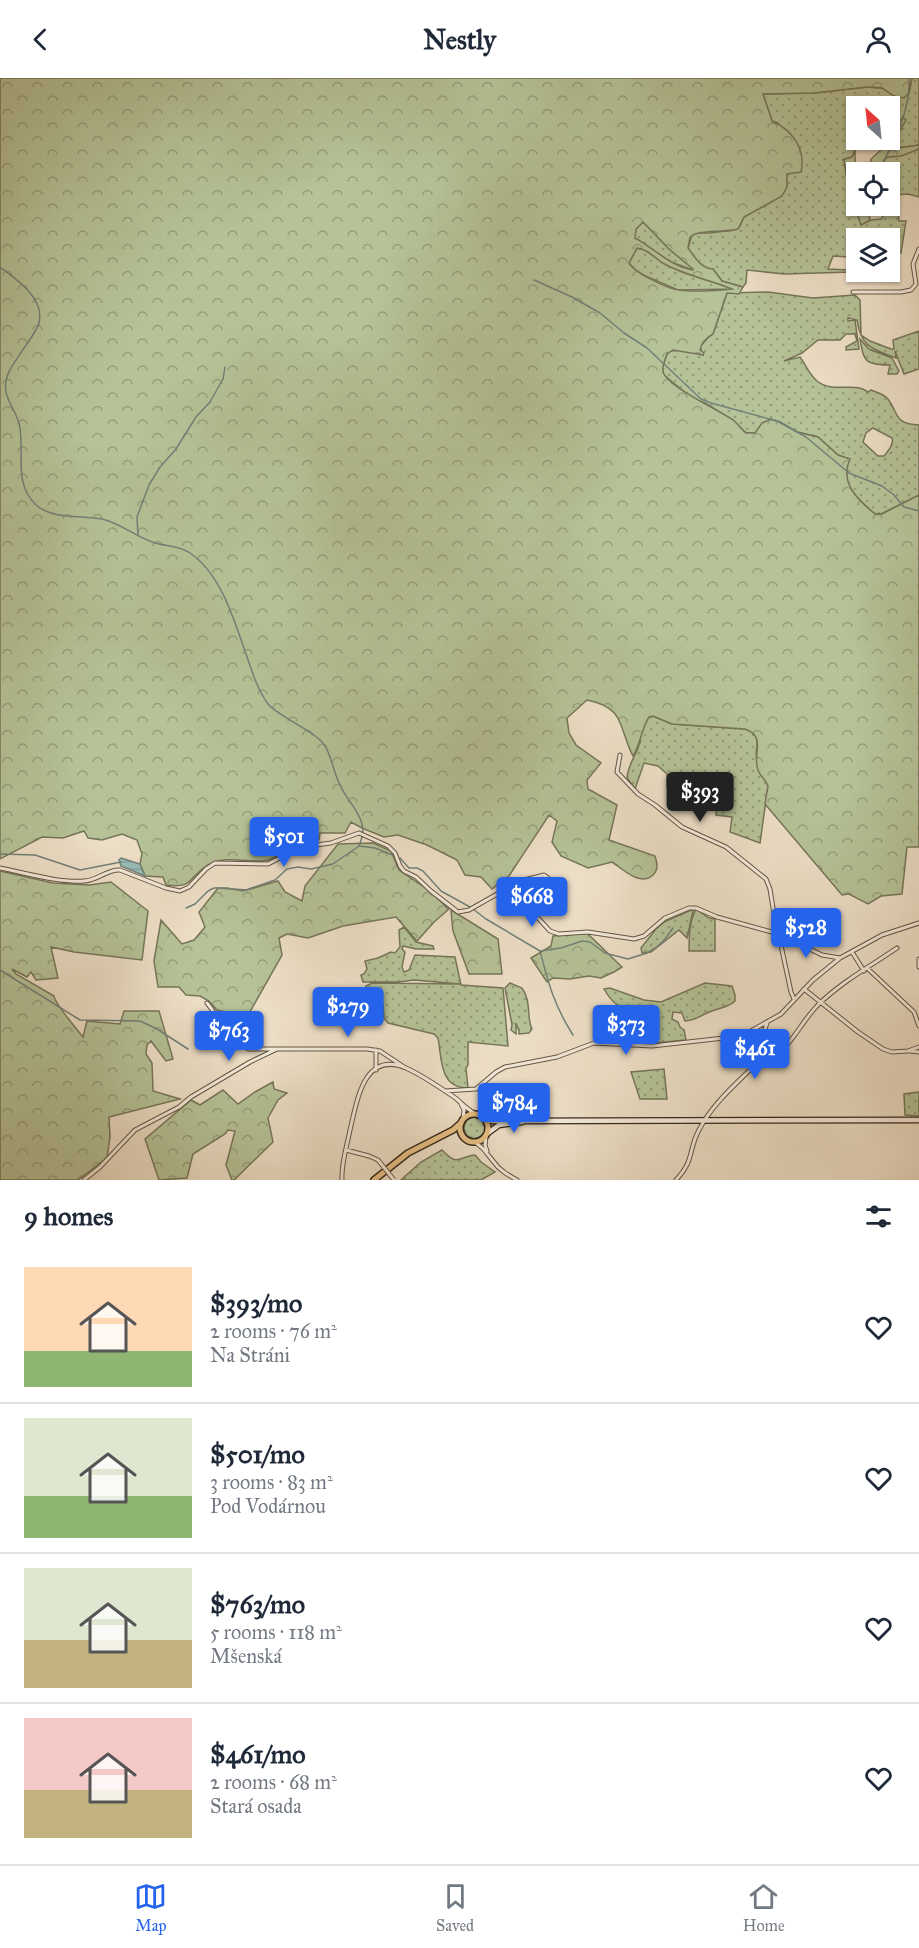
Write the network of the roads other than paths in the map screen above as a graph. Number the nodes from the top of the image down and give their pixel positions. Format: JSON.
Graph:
{"nodes":[{"id":1,"x":919,"y":249,"type":"edge"},
{"id":2,"x":853,"y":292,"type":"dead end"},
{"id":3,"x":620,"y":755,"type":"dead end"},
{"id":4,"x":0,"y":868,"type":"edge"},
{"id":5,"x":919,"y":923,"type":"edge"},
{"id":6,"x":779,"y":934,"type":"junction"},
{"id":7,"x":897,"y":948,"type":"dead end"},
{"id":8,"x":852,"y":952,"type":"junction"},
{"id":9,"x":840,"y":958,"type":"junction"},
{"id":10,"x":919,"y":959,"type":"edge"},
{"id":11,"x":919,"y":967,"type":"edge"},
{"id":12,"x":865,"y":969,"type":"junction"},
{"id":13,"x":804,"y":989,"type":"junction"},
{"id":14,"x":794,"y":999,"type":"junction"},
{"id":15,"x":821,"y":1002,"type":"junction"},
{"id":16,"x":207,"y":1003,"type":"dead end"},
{"id":17,"x":767,"y":1023,"type":"junction"},
{"id":18,"x":919,"y":1026,"type":"edge"},
{"id":19,"x":919,"y":1047,"type":"edge"},
{"id":20,"x":278,"y":1049,"type":"junction"},
{"id":21,"x":376,"y":1050,"type":"junction"},
{"id":22,"x":908,"y":1051,"type":"junction"},
{"id":23,"x":919,"y":1052,"type":"edge"},
{"id":24,"x":757,"y":1064,"type":"junction"},
{"id":25,"x":406,"y":1068,"type":"junction"},
{"id":26,"x":376,"y":1070,"type":"junction"},
{"id":27,"x":445,"y":1091,"type":"junction"},
{"id":28,"x":461,"y":1103,"type":"junction"},
{"id":29,"x":476,"y":1114,"type":"junction"},
{"id":30,"x":485,"y":1119,"type":"junction"},
{"id":31,"x":705,"y":1120,"type":"junction"},
{"id":32,"x":919,"y":1120,"type":"edge"},
{"id":33,"x":462,"y":1121,"type":"junction"},
{"id":34,"x":531,"y":1121,"type":"junction"},
{"id":35,"x":487,"y":1135,"type":"junction"},
{"id":36,"x":462,"y":1137,"type":"junction"},
{"id":37,"x":433,"y":1140,"type":"junction"},
{"id":38,"x":476,"y":1143,"type":"junction"},
{"id":39,"x":346,"y":1150,"type":"junction"},
{"id":40,"x":489,"y":1155,"type":"junction"},
{"id":41,"x":84,"y":1180,"type":"edge"},
{"id":42,"x":342,"y":1180,"type":"edge"},
{"id":43,"x":374,"y":1180,"type":"edge"},
{"id":44,"x":394,"y":1180,"type":"edge"},
{"id":45,"x":517,"y":1180,"type":"edge"},
{"id":46,"x":676,"y":1180,"type":"edge"}],
"edges":[{"from":1,"to":2,"type":"street"},
{"from":3,"to":6,"type":"street"},
{"from":4,"to":6,"type":"street"},
{"from":5,"to":8,"type":"street"},
{"from":6,"to":9,"type":"street"},
{"from":6,"to":14,"type":"street"},
{"from":7,"to":12,"type":"street"},
{"from":8,"to":9,"type":"street"},
{"from":8,"to":12,"type":"street"},
{"from":9,"to":13,"type":"street"},
{"from":10,"to":11,"type":"street"},
{"from":12,"to":15,"type":"street"},
{"from":12,"to":18,"type":"street"},
{"from":13,"to":14,"type":"street"},
{"from":13,"to":15,"type":"street"},
{"from":14,"to":17,"type":"street"},
{"from":15,"to":22,"type":"street"},
{"from":15,"to":24,"type":"street"},
{"from":16,"to":20,"type":"street"},
{"from":17,"to":24,"type":"street"},
{"from":17,"to":27,"type":"street"},
{"from":19,"to":22,"type":"street"},
{"from":20,"to":21,"type":"street"},
{"from":20,"to":41,"type":"street"},
{"from":21,"to":25,"type":"street"},
{"from":21,"to":26,"type":"street"},
{"from":22,"to":23,"type":"street"},
{"from":24,"to":31,"type":"street"},
{"from":25,"to":26,"type":"street"},
{"from":25,"to":27,"type":"street"},
{"from":26,"to":39,"type":"street"},
{"from":27,"to":28,"type":"street"},
{"from":28,"to":29,"type":"street"},
{"from":28,"to":33,"type":"street"},
{"from":29,"to":30,"type":"main road"},
{"from":29,"to":33,"type":"main road"},
{"from":30,"to":34,"type":"street"},
{"from":30,"to":35,"type":"main road"},
{"from":31,"to":32,"type":"street"},
{"from":31,"to":34,"type":"street"},
{"from":31,"to":46,"type":"street"},
{"from":33,"to":36,"type":"main road"},
{"from":33,"to":37,"type":"main road"},
{"from":34,"to":35,"type":"street"},
{"from":35,"to":38,"type":"main road"},
{"from":35,"to":40,"type":"street"},
{"from":36,"to":37,"type":"main road"},
{"from":36,"to":38,"type":"main road"},
{"from":37,"to":43,"type":"main road"},
{"from":38,"to":40,"type":"street"},
{"from":39,"to":42,"type":"street"},
{"from":39,"to":44,"type":"street","bridge":true},
{"from":40,"to":45,"type":"street"}]}
